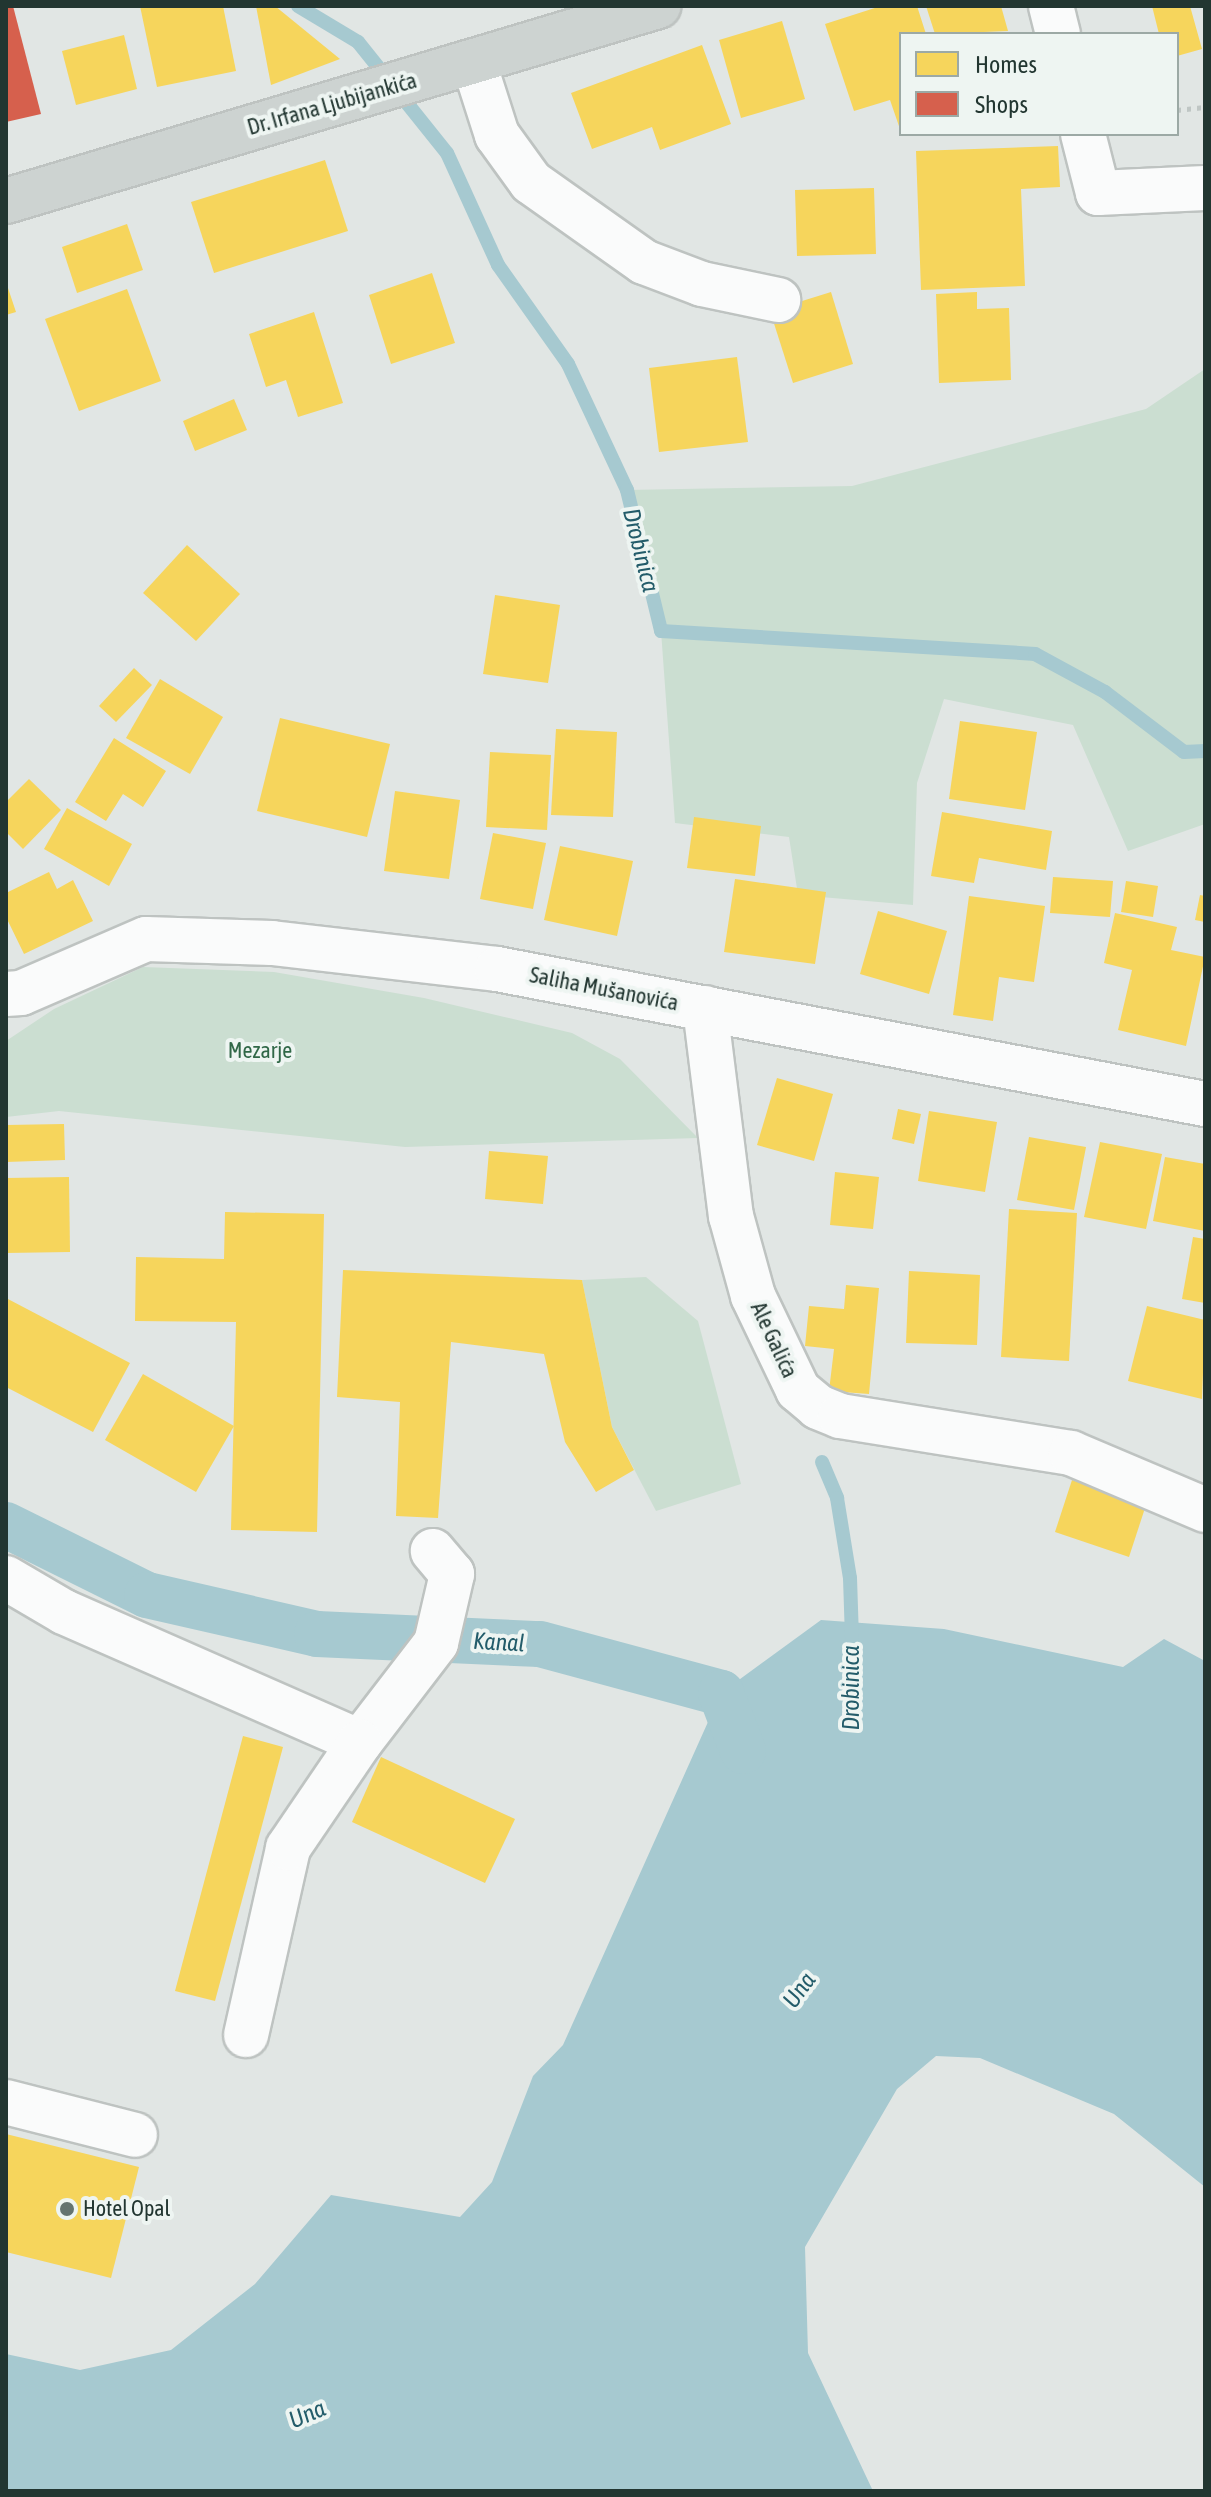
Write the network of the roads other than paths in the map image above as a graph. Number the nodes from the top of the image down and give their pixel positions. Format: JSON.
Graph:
{"nodes":[{"id":1,"x":658,"y":6,"type":"edge"},
{"id":2,"x":1051,"y":6,"type":"edge"},
{"id":3,"x":1058,"y":32,"type":"edge"},
{"id":4,"x":459,"y":67,"type":"junction"},
{"id":5,"x":1084,"y":136,"type":"edge"},
{"id":6,"x":1205,"y":188,"type":"edge"},
{"id":7,"x":6,"y":201,"type":"edge"},
{"id":8,"x":778,"y":300,"type":"dead end"},
{"id":9,"x":6,"y":994,"type":"edge"},
{"id":10,"x":705,"y":1008,"type":"junction"},
{"id":11,"x":1205,"y":1104,"type":"edge"},
{"id":12,"x":1205,"y":1510,"type":"edge"},
{"id":13,"x":442,"y":1563,"type":"dead end"},
{"id":14,"x":6,"y":1578,"type":"edge"},
{"id":15,"x":360,"y":1742,"type":"junction"},
{"id":16,"x":246,"y":2035,"type":"dead end"},
{"id":17,"x":6,"y":2102,"type":"edge"},
{"id":18,"x":135,"y":2135,"type":"dead end"}],
"edges":[{"from":1,"to":4,"type":"main road","name":"Dr. Irfana Ljubijankića"},
{"from":2,"to":3,"type":"street"},
{"from":4,"to":7,"type":"main road","name":"Dr. Irfana Ljubijankića"},
{"from":4,"to":8,"type":"street"},
{"from":5,"to":6,"type":"street"},
{"from":9,"to":10,"type":"street","name":"Saliha Mušanovića"},
{"from":10,"to":11,"type":"street","name":"Saliha Mušanovića"},
{"from":10,"to":12,"type":"street","name":"Ale Galića"},
{"from":13,"to":15,"type":"street"},
{"from":14,"to":15,"type":"street"},
{"from":15,"to":16,"type":"street"},
{"from":17,"to":18,"type":"street"}]}
